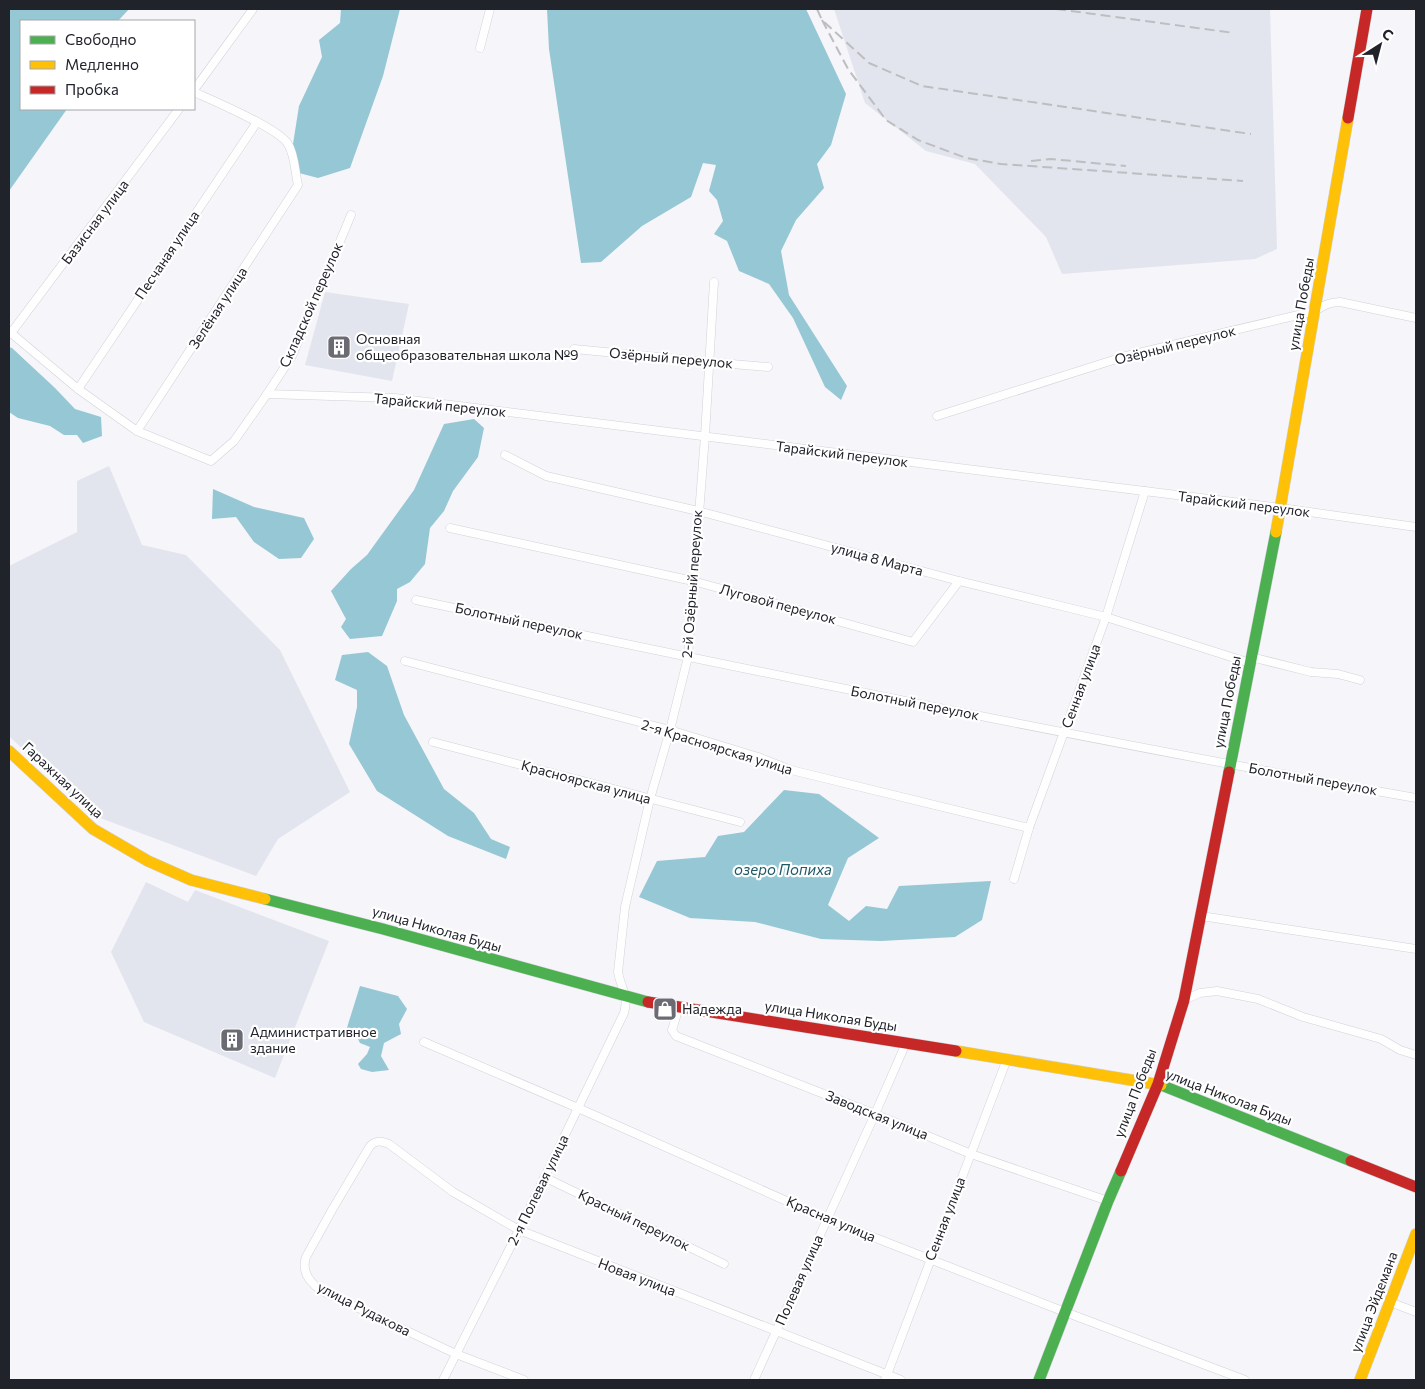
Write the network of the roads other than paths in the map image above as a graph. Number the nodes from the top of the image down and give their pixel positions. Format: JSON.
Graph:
{"nodes":[{"id":1,"x":253,"y":9,"type":"edge"},
{"id":2,"x":490,"y":9,"type":"edge"},
{"id":3,"x":1367,"y":9,"type":"edge"},
{"id":4,"x":480,"y":48,"type":"dead end"},
{"id":5,"x":195,"y":90,"type":"edge"},
{"id":6,"x":195,"y":91,"type":"edge"},
{"id":7,"x":178,"y":110,"type":"edge"},
{"id":8,"x":257,"y":122,"type":"junction"},
{"id":9,"x":351,"y":215,"type":"dead end"},
{"id":10,"x":714,"y":282,"type":"dead end"},
{"id":11,"x":1315,"y":310,"type":"junction"},
{"id":12,"x":1416,"y":318,"type":"edge"},
{"id":13,"x":10,"y":334,"type":"edge"},
{"id":14,"x":574,"y":349,"type":"dead end"},
{"id":15,"x":709,"y":362,"type":"junction"},
{"id":16,"x":768,"y":367,"type":"dead end"},
{"id":17,"x":78,"y":389,"type":"junction"},
{"id":18,"x":267,"y":394,"type":"junction"},
{"id":19,"x":937,"y":416,"type":"dead end"},
{"id":20,"x":137,"y":431,"type":"junction"},
{"id":21,"x":704,"y":436,"type":"junction"},
{"id":22,"x":505,"y":455,"type":"dead end"},
{"id":23,"x":1145,"y":491,"type":"junction"},
{"id":24,"x":1281,"y":508,"type":"junction"},
{"id":25,"x":698,"y":511,"type":"junction"},
{"id":26,"x":1416,"y":526,"type":"edge"},
{"id":27,"x":450,"y":528,"type":"dead end"},
{"id":28,"x":693,"y":581,"type":"junction"},
{"id":29,"x":959,"y":581,"type":"junction"},
{"id":30,"x":416,"y":600,"type":"dead end"},
{"id":31,"x":1106,"y":617,"type":"junction"},
{"id":32,"x":688,"y":658,"type":"junction"},
{"id":33,"x":1251,"y":660,"type":"junction"},
{"id":34,"x":405,"y":661,"type":"dead end"},
{"id":35,"x":1360,"y":680,"type":"dead end"},
{"id":36,"x":670,"y":730,"type":"junction"},
{"id":37,"x":1064,"y":732,"type":"junction"},
{"id":38,"x":433,"y":742,"type":"dead end"},
{"id":39,"x":9,"y":751,"type":"edge"},
{"id":40,"x":1230,"y":765,"type":"junction"},
{"id":41,"x":1416,"y":798,"type":"edge"},
{"id":42,"x":650,"y":799,"type":"junction"},
{"id":43,"x":740,"y":822,"type":"dead end"},
{"id":44,"x":1029,"y":828,"type":"junction"},
{"id":45,"x":148,"y":861,"type":"joint"},
{"id":46,"x":1014,"y":879,"type":"dead end"},
{"id":47,"x":1201,"y":916,"type":"junction"},
{"id":48,"x":1416,"y":949,"type":"edge"},
{"id":49,"x":626,"y":997,"type":"junction"},
{"id":50,"x":1184,"y":1000,"type":"junction"},
{"id":51,"x":679,"y":1008,"type":"junction"},
{"id":52,"x":424,"y":1042,"type":"dead end"},
{"id":53,"x":906,"y":1043,"type":"junction"},
{"id":54,"x":1416,"y":1055,"type":"edge"},
{"id":55,"x":1007,"y":1059,"type":"junction"},
{"id":56,"x":1158,"y":1084,"type":"junction"},
{"id":57,"x":578,"y":1108,"type":"junction"},
{"id":58,"x":875,"y":1114,"type":"junction"},
{"id":59,"x":389,"y":1144,"type":"joint"},
{"id":60,"x":971,"y":1154,"type":"junction"},
{"id":61,"x":544,"y":1177,"type":"junction"},
{"id":62,"x":1416,"y":1187,"type":"edge"},
{"id":63,"x":1108,"y":1201,"type":"junction"},
{"id":64,"x":827,"y":1219,"type":"junction"},
{"id":65,"x":519,"y":1230,"type":"junction"},
{"id":66,"x":1416,"y":1234,"type":"edge"},
{"id":67,"x":930,"y":1260,"type":"junction"},
{"id":68,"x":724,"y":1264,"type":"dead end"},
{"id":69,"x":1390,"y":1302,"type":"junction"},
{"id":70,"x":1065,"y":1312,"type":"junction"},
{"id":71,"x":1416,"y":1312,"type":"edge"},
{"id":72,"x":776,"y":1332,"type":"junction"},
{"id":73,"x":456,"y":1354,"type":"junction"},
{"id":74,"x":886,"y":1377,"type":"edge"},
{"id":75,"x":443,"y":1380,"type":"edge"},
{"id":76,"x":524,"y":1380,"type":"edge"},
{"id":77,"x":754,"y":1380,"type":"edge"},
{"id":78,"x":901,"y":1380,"type":"edge"},
{"id":79,"x":1039,"y":1380,"type":"edge"},
{"id":80,"x":1245,"y":1380,"type":"edge"},
{"id":81,"x":1360,"y":1380,"type":"edge"}],
"edges":[{"from":1,"to":5,"type":"street"},
{"from":2,"to":4,"type":"street"},
{"from":3,"to":11,"type":"street","name":"улица Победы"},
{"from":6,"to":8,"type":"street"},
{"from":7,"to":13,"type":"street","name":"Базисная улица"},
{"from":8,"to":17,"type":"street","name":"Песчаная улица"},
{"from":8,"to":20,"type":"street","name":"Зелёная улица"},
{"from":9,"to":18,"type":"street","name":"Складской переулок"},
{"from":10,"to":15,"type":"street","name":"2-й Озёрный переулок"},
{"from":11,"to":12,"type":"street","name":"Озёрный переулок"},
{"from":11,"to":19,"type":"street","name":"Озёрный переулок"},
{"from":11,"to":24,"type":"street","name":"улица Победы"},
{"from":13,"to":17,"type":"street"},
{"from":14,"to":15,"type":"street","name":"Озёрный переулок"},
{"from":15,"to":16,"type":"street","name":"Озёрный переулок"},
{"from":15,"to":21,"type":"street","name":"2-й Озёрный переулок"},
{"from":17,"to":20,"type":"street"},
{"from":18,"to":20,"type":"street","name":"Складской переулок"},
{"from":18,"to":21,"type":"street","name":"Тарайский переулок"},
{"from":21,"to":23,"type":"street","name":"Тарайский переулок"},
{"from":21,"to":25,"type":"street","name":"2-й Озёрный переулок"},
{"from":22,"to":25,"type":"street","name":"улица 8 Марта"},
{"from":23,"to":24,"type":"street","name":"Тарайский переулок"},
{"from":23,"to":31,"type":"street","name":"Сенная улица"},
{"from":24,"to":26,"type":"street","name":"Тарайский переулок"},
{"from":24,"to":33,"type":"street","name":"улица Победы"},
{"from":25,"to":28,"type":"street","name":"2-й Озёрный переулок"},
{"from":25,"to":29,"type":"street","name":"улица 8 Марта"},
{"from":27,"to":28,"type":"street","name":"Луговой переулок"},
{"from":28,"to":29,"type":"street","name":"Луговой переулок"},
{"from":28,"to":32,"type":"street","name":"2-й Озёрный переулок"},
{"from":29,"to":31,"type":"street","name":"улица 8 Марта"},
{"from":30,"to":32,"type":"street","name":"Болотный переулок"},
{"from":31,"to":33,"type":"street","name":"улица 8 Марта"},
{"from":31,"to":37,"type":"street","name":"Сенная улица"},
{"from":32,"to":36,"type":"street","name":"2-й Озёрный переулок"},
{"from":32,"to":37,"type":"street","name":"Болотный переулок"},
{"from":33,"to":35,"type":"street","name":"улица 8 Марта"},
{"from":33,"to":40,"type":"street","name":"улица Победы"},
{"from":34,"to":36,"type":"street","name":"2-я Красноярская улица"},
{"from":36,"to":42,"type":"street","name":"2-й Озёрный переулок"},
{"from":36,"to":44,"type":"street","name":"2-я Красноярская улица"},
{"from":37,"to":40,"type":"street","name":"Болотный переулок"},
{"from":37,"to":44,"type":"street","name":"Сенная улица"},
{"from":38,"to":42,"type":"street","name":"Красноярская улица"},
{"from":39,"to":45,"type":"street","name":"Гаражная улица"},
{"from":40,"to":41,"type":"street","name":"Болотный переулок"},
{"from":40,"to":47,"type":"street","name":"улица Победы"},
{"from":42,"to":43,"type":"street","name":"Красноярская улица"},
{"from":42,"to":49,"type":"street","name":"2-й Озёрный переулок"},
{"from":44,"to":46,"type":"street","name":"Сенная улица"},
{"from":45,"to":49,"type":"street","name":"улица Николая Буды"},
{"from":47,"to":48,"type":"street"},
{"from":47,"to":50,"type":"street","name":"улица Победы"},
{"from":49,"to":51,"type":"street","name":"улица Николая Буды"},
{"from":49,"to":57,"type":"street","name":"2-я Полевая улица"},
{"from":50,"to":54,"type":"street"},
{"from":50,"to":56,"type":"street","name":"улица Победы"},
{"from":51,"to":53,"type":"street","name":"улица Николая Буды"},
{"from":51,"to":58,"type":"street","name":"Заводская улица"},
{"from":52,"to":57,"type":"street","name":"Красная улица"},
{"from":53,"to":55,"type":"street","name":"улица Николая Буды"},
{"from":53,"to":58,"type":"street","name":"Полевая улица"},
{"from":55,"to":56,"type":"street","name":"улица Николая Буды"},
{"from":55,"to":60,"type":"street","name":"Сенная улица"},
{"from":56,"to":62,"type":"street","name":"улица Николая Буды"},
{"from":56,"to":63,"type":"street","name":"улица Победы"},
{"from":57,"to":61,"type":"street","name":"2-я Полевая улица"},
{"from":57,"to":64,"type":"street","name":"Красная улица"},
{"from":58,"to":60,"type":"street","name":"Заводская улица"},
{"from":58,"to":64,"type":"street","name":"Полевая улица"},
{"from":59,"to":65,"type":"street","name":"Новая улица"},
{"from":59,"to":73,"type":"street","name":"улица Рудакова"},
{"from":60,"to":63,"type":"street","name":"Заводская улица"},
{"from":60,"to":67,"type":"street","name":"Сенная улица"},
{"from":61,"to":65,"type":"street","name":"2-я Полевая улица"},
{"from":61,"to":68,"type":"street","name":"Красный переулок"},
{"from":63,"to":70,"type":"street","name":"улица Победы"},
{"from":64,"to":67,"type":"street","name":"Красная улица"},
{"from":64,"to":72,"type":"street","name":"Полевая улица"},
{"from":65,"to":72,"type":"street","name":"Новая улица"},
{"from":65,"to":73,"type":"street","name":"2-я Полевая улица"},
{"from":66,"to":69,"type":"street","name":"улица Эйдемана"},
{"from":67,"to":70,"type":"street","name":"Красная улица"},
{"from":67,"to":74,"type":"street","name":"Сенная улица"},
{"from":69,"to":71,"type":"street"},
{"from":69,"to":81,"type":"street","name":"улица Эйдемана"},
{"from":70,"to":79,"type":"street","name":"улица Победы"},
{"from":70,"to":80,"type":"street","name":"Красная улица"},
{"from":72,"to":74,"type":"street","name":"Новая улица"},
{"from":72,"to":77,"type":"street","name":"Полевая улица"},
{"from":73,"to":75,"type":"street","name":"2-я Полевая улица"},
{"from":73,"to":76,"type":"street","name":"улица Рудакова"},
{"from":74,"to":78,"type":"street","name":"Новая улица"}]}
